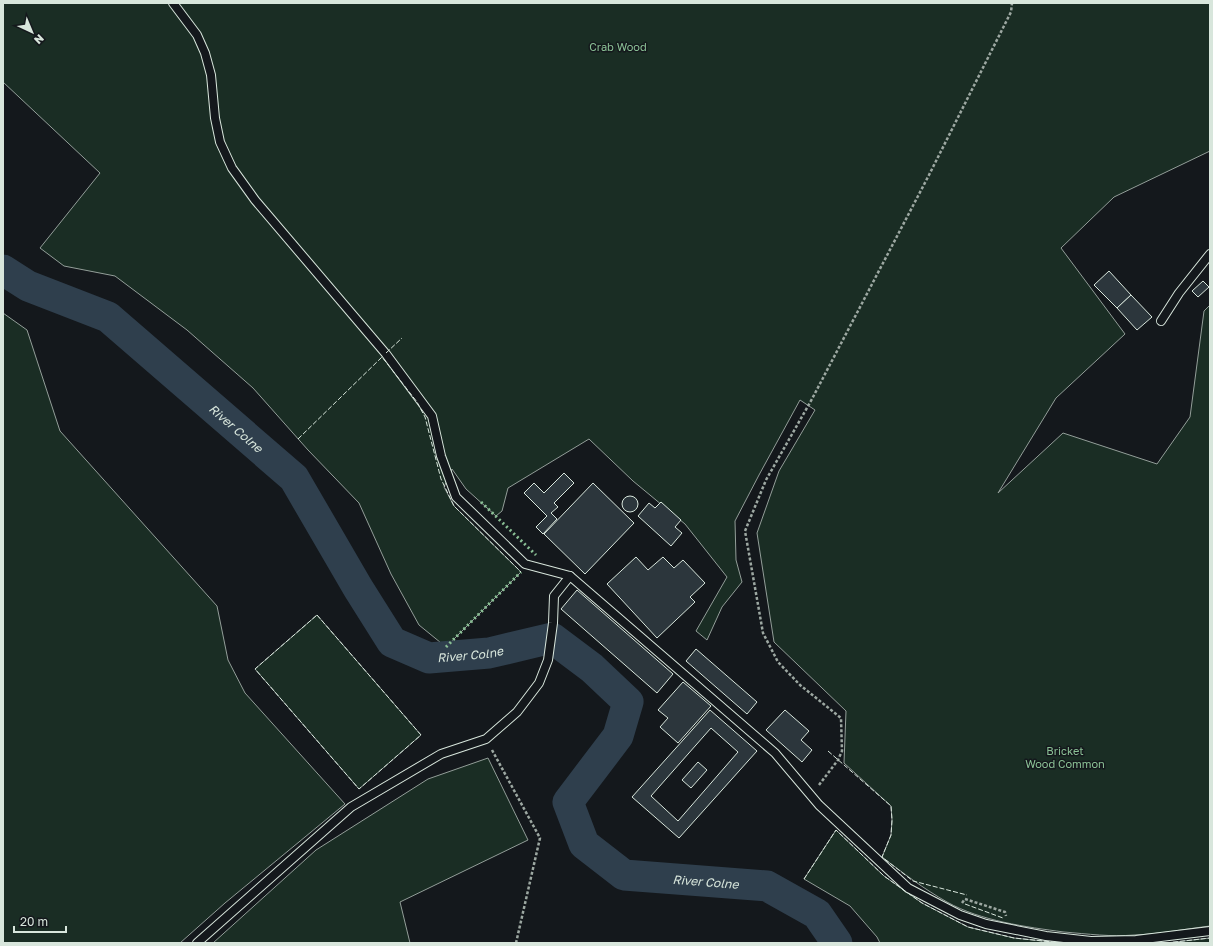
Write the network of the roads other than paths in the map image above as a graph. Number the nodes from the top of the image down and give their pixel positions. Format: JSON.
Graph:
{"nodes":[{"id":1,"x":173,"y":3,"type":"edge"},
{"id":2,"x":1210,"y":254,"type":"edge"},
{"id":3,"x":1162,"y":321,"type":"dead end"},
{"id":4,"x":570,"y":576,"type":"junction"},
{"id":5,"x":1210,"y":931,"type":"edge"},
{"id":6,"x":197,"y":943,"type":"edge"}],
"edges":[{"from":1,"to":4,"type":"lane"},
{"from":2,"to":3,"type":"lane"},
{"from":4,"to":5,"type":"lane"},
{"from":4,"to":6,"type":"lane"}]}
